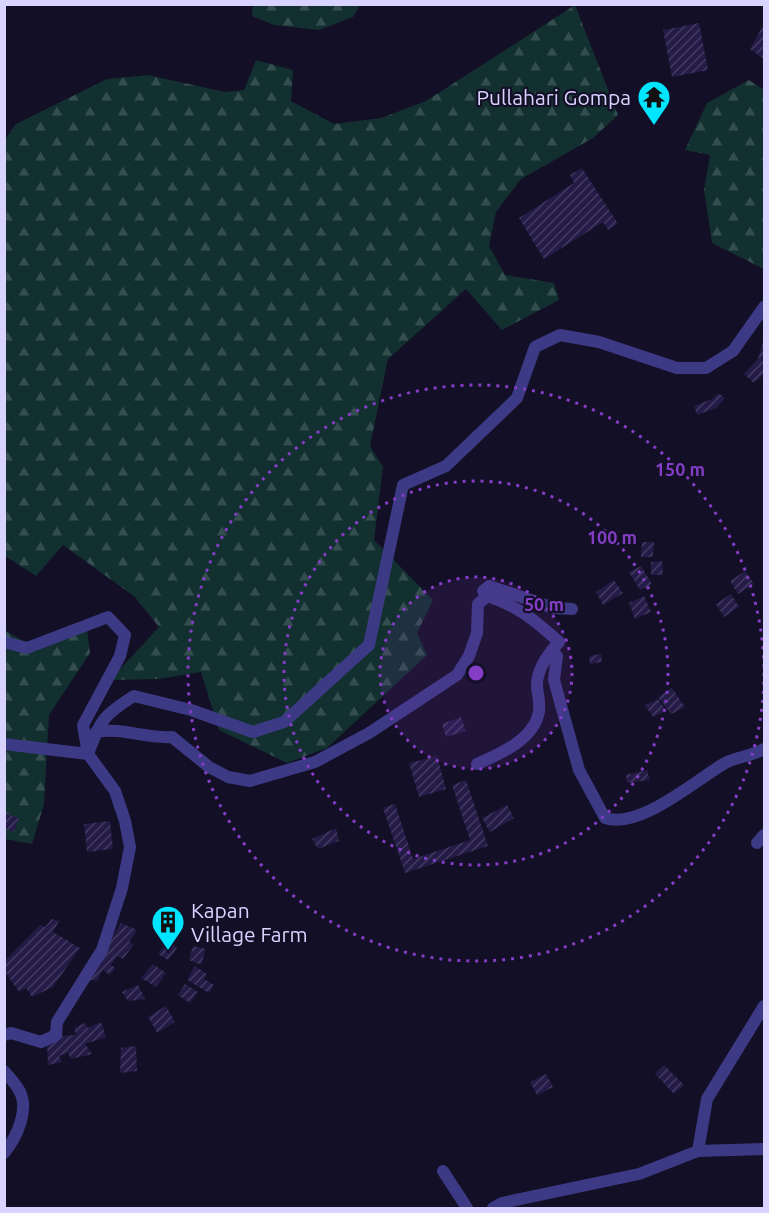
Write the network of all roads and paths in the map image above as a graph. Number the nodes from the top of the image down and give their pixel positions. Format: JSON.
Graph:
{"nodes":[{"id":1,"x":765,"y":307,"type":"edge"},
{"id":2,"x":487,"y":596,"type":"junction"},
{"id":3,"x":572,"y":609,"type":"dead end"},
{"id":4,"x":4,"y":642,"type":"edge"},
{"id":5,"x":552,"y":650,"type":"junction"},
{"id":6,"x":96,"y":732,"type":"junction"},
{"id":7,"x":4,"y":744,"type":"edge"},
{"id":8,"x":765,"y":749,"type":"edge"},
{"id":9,"x":88,"y":754,"type":"junction"},
{"id":10,"x":477,"y":764,"type":"dead end"},
{"id":11,"x":765,"y":1006,"type":"edge"},
{"id":12,"x":4,"y":1035,"type":"edge"},
{"id":13,"x":4,"y":1071,"type":"edge"},
{"id":14,"x":765,"y":1149,"type":"edge"},
{"id":15,"x":698,"y":1151,"type":"junction"},
{"id":16,"x":4,"y":1153,"type":"edge"},
{"id":17,"x":443,"y":1171,"type":"dead end"},
{"id":18,"x":467,"y":1209,"type":"edge"},
{"id":19,"x":493,"y":1209,"type":"edge"}],
"edges":[{"from":1,"to":6,"type":"street"},
{"from":2,"to":3,"type":"street"},
{"from":2,"to":5,"type":"street"},
{"from":2,"to":6,"type":"street"},
{"from":4,"to":9,"type":"street"},
{"from":5,"to":8,"type":"street"},
{"from":5,"to":10,"type":"street"},
{"from":6,"to":9,"type":"street"},
{"from":7,"to":9,"type":"street"},
{"from":9,"to":12,"type":"street"},
{"from":11,"to":15,"type":"street"},
{"from":13,"to":16,"type":"street"},
{"from":14,"to":15,"type":"street"},
{"from":15,"to":19,"type":"street"},
{"from":17,"to":18,"type":"street"}]}
